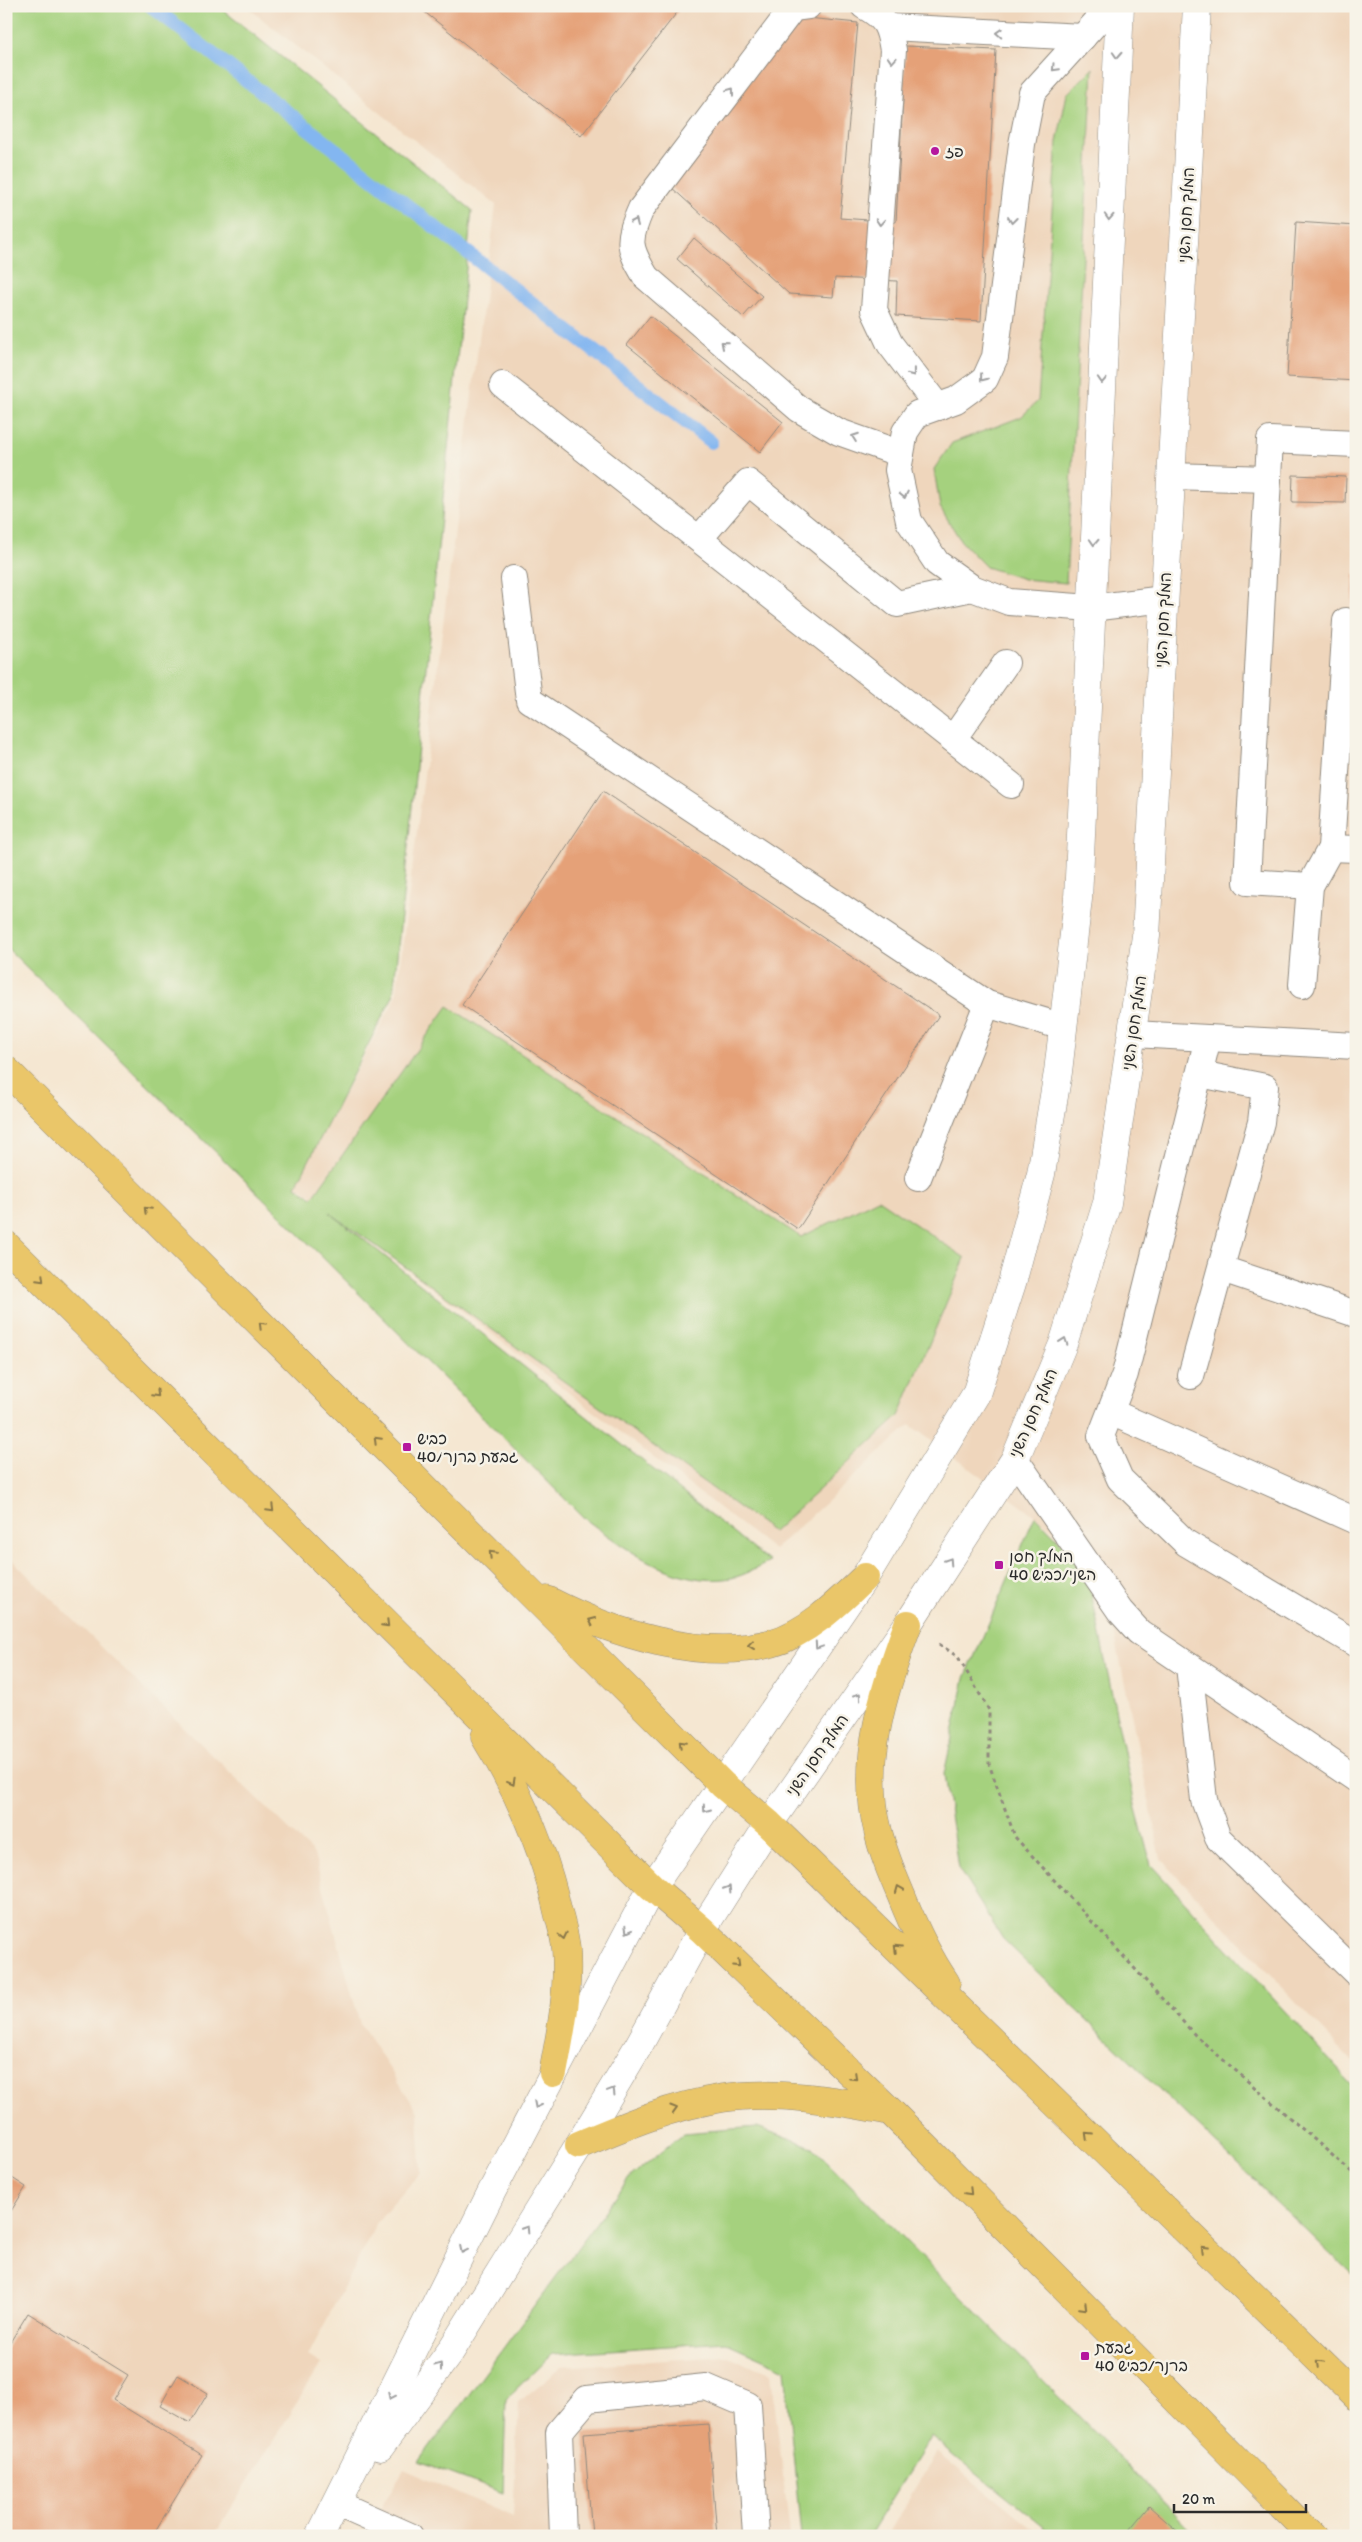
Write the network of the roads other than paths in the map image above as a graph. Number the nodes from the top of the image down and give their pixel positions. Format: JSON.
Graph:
{"nodes":[{"id":1,"x":808,"y":6,"type":"edge"},
{"id":2,"x":864,"y":6,"type":"edge"},
{"id":3,"x":1111,"y":6,"type":"edge"},
{"id":4,"x":1120,"y":6,"type":"edge"},
{"id":5,"x":1197,"y":6,"type":"edge"},
{"id":6,"x":890,"y":27,"type":"junction"},
{"id":7,"x":1083,"y":37,"type":"junction"},
{"id":8,"x":503,"y":385,"type":"dead end"},
{"id":9,"x":938,"y":407,"type":"junction"},
{"id":10,"x":1356,"y":444,"type":"edge"},
{"id":11,"x":901,"y":454,"type":"junction"},
{"id":12,"x":1171,"y":476,"type":"junction"},
{"id":13,"x":1268,"y":479,"type":"junction"},
{"id":14,"x":699,"y":539,"type":"junction"},
{"id":15,"x":514,"y":579,"type":"dead end"},
{"id":16,"x":972,"y":588,"type":"junction"},
{"id":17,"x":1164,"y":599,"type":"junction"},
{"id":18,"x":1091,"y":608,"type":"junction"},
{"id":19,"x":1346,"y":621,"type":"dead end"},
{"id":20,"x":1006,"y":663,"type":"dead end"},
{"id":21,"x":953,"y":739,"type":"junction"},
{"id":22,"x":1011,"y":785,"type":"dead end"},
{"id":23,"x":1344,"y":849,"type":"edge"},
{"id":24,"x":1310,"y":886,"type":"junction"},
{"id":25,"x":1302,"y":985,"type":"dead end"},
{"id":26,"x":987,"y":1004,"type":"junction"},
{"id":27,"x":1063,"y":1027,"type":"junction"},
{"id":28,"x":1133,"y":1034,"type":"junction"},
{"id":29,"x":1208,"y":1038,"type":"junction"},
{"id":30,"x":1356,"y":1046,"type":"edge"},
{"id":31,"x":6,"y":1070,"type":"edge"},
{"id":32,"x":1200,"y":1074,"type":"junction"},
{"id":33,"x":918,"y":1178,"type":"dead end"},
{"id":34,"x":6,"y":1245,"type":"edge"},
{"id":35,"x":1222,"y":1270,"type":"junction"},
{"id":36,"x":1356,"y":1314,"type":"edge"},
{"id":37,"x":1191,"y":1376,"type":"dead end"},
{"id":38,"x":1111,"y":1412,"type":"junction"},
{"id":39,"x":1015,"y":1458,"type":"junction"},
{"id":40,"x":1356,"y":1521,"type":"edge"},
{"id":41,"x":865,"y":1577,"type":"junction"},
{"id":42,"x":526,"y":1589,"type":"junction"},
{"id":43,"x":908,"y":1624,"type":"junction"},
{"id":44,"x":1356,"y":1644,"type":"edge"},
{"id":45,"x":1189,"y":1666,"type":"junction"},
{"id":46,"x":446,"y":1684,"type":"junction"},
{"id":47,"x":1356,"y":1779,"type":"edge"},
{"id":48,"x":723,"y":1785,"type":"junction"},
{"id":49,"x":769,"y":1824,"type":"junction"},
{"id":50,"x":652,"y":1887,"type":"junction"},
{"id":51,"x":702,"y":1930,"type":"junction"},
{"id":52,"x":1356,"y":1973,"type":"edge"},
{"id":53,"x":973,"y":2023,"type":"junction"},
{"id":54,"x":553,"y":2073,"type":"junction"},
{"id":55,"x":890,"y":2111,"type":"junction"},
{"id":56,"x":579,"y":2145,"type":"junction"},
{"id":57,"x":1356,"y":2396,"type":"edge"},
{"id":58,"x":338,"y":2504,"type":"junction"},
{"id":59,"x":320,"y":2536,"type":"edge"},
{"id":60,"x":410,"y":2536,"type":"edge"},
{"id":61,"x":563,"y":2536,"type":"edge"},
{"id":62,"x":756,"y":2536,"type":"edge"},
{"id":63,"x":1312,"y":2536,"type":"edge"}],
"edges":[{"from":11,"to":1,"type":"lane","one_way":true},
{"from":2,"to":6,"type":"lane"},
{"from":3,"to":7,"type":"lane"},
{"from":4,"to":18,"type":"street","one_way":true},
{"from":5,"to":12,"type":"street","name":"המלך חסן השני"},
{"from":7,"to":6,"type":"lane","one_way":true},
{"from":6,"to":9,"type":"lane","one_way":true},
{"from":7,"to":9,"type":"lane","one_way":true},
{"from":8,"to":14,"type":"lane"},
{"from":9,"to":11,"type":"lane"},
{"from":10,"to":13,"type":"lane"},
{"from":11,"to":16,"type":"lane","one_way":true},
{"from":12,"to":13,"type":"lane"},
{"from":12,"to":17,"type":"street","name":"המלך חסן השני"},
{"from":13,"to":24,"type":"lane"},
{"from":14,"to":16,"type":"lane"},
{"from":14,"to":21,"type":"lane"},
{"from":15,"to":26,"type":"lane"},
{"from":16,"to":18,"type":"lane"},
{"from":17,"to":18,"type":"lane"},
{"from":17,"to":28,"type":"street","name":"המלך חסן השני"},
{"from":18,"to":27,"type":"street"},
{"from":19,"to":23,"type":"lane"},
{"from":20,"to":21,"type":"lane"},
{"from":21,"to":22,"type":"lane"},
{"from":23,"to":24,"type":"lane"},
{"from":24,"to":25,"type":"lane"},
{"from":26,"to":27,"type":"lane"},
{"from":26,"to":33,"type":"lane"},
{"from":27,"to":41,"type":"street"},
{"from":28,"to":29,"type":"lane"},
{"from":39,"to":28,"type":"street","name":"המלך חסן השני","one_way":true},
{"from":29,"to":30,"type":"lane"},
{"from":29,"to":32,"type":"lane"},
{"from":42,"to":31,"type":"highway","one_way":true},
{"from":32,"to":35,"type":"lane"},
{"from":32,"to":38,"type":"lane"},
{"from":34,"to":46,"type":"highway","one_way":true},
{"from":35,"to":36,"type":"lane"},
{"from":35,"to":37,"type":"lane"},
{"from":38,"to":40,"type":"lane"},
{"from":38,"to":44,"type":"lane"},
{"from":43,"to":39,"type":"street","name":"המלך חסן השני","one_way":true},
{"from":39,"to":45,"type":"lane"},
{"from":41,"to":42,"type":"highway","one_way":true},
{"from":41,"to":48,"type":"street","one_way":true},
{"from":48,"to":42,"type":"highway","one_way":true},
{"from":49,"to":43,"type":"street","name":"המלך חסן השני","one_way":true},
{"from":53,"to":43,"type":"highway","one_way":true},
{"from":45,"to":47,"type":"lane"},
{"from":45,"to":52,"type":"lane"},
{"from":46,"to":50,"type":"highway"},
{"from":46,"to":54,"type":"highway","one_way":true},
{"from":48,"to":49,"type":"highway"},
{"from":48,"to":50,"type":"street","one_way":true},
{"from":51,"to":49,"type":"street","name":"המלך חסן השני","one_way":true},
{"from":53,"to":49,"type":"highway","one_way":true},
{"from":50,"to":51,"type":"highway"},
{"from":50,"to":54,"type":"street","one_way":true},
{"from":51,"to":55,"type":"highway","one_way":true},
{"from":56,"to":51,"type":"street","name":"המלך חסן השני","one_way":true},
{"from":57,"to":53,"type":"highway","one_way":true},
{"from":54,"to":58,"type":"street","one_way":true},
{"from":56,"to":55,"type":"highway","one_way":true},
{"from":55,"to":63,"type":"highway","one_way":true},
{"from":58,"to":56,"type":"street","name":"המלך חסן השני","one_way":true},
{"from":58,"to":59,"type":"street"},
{"from":58,"to":60,"type":"lane"},
{"from":61,"to":62,"type":"lane"}]}
